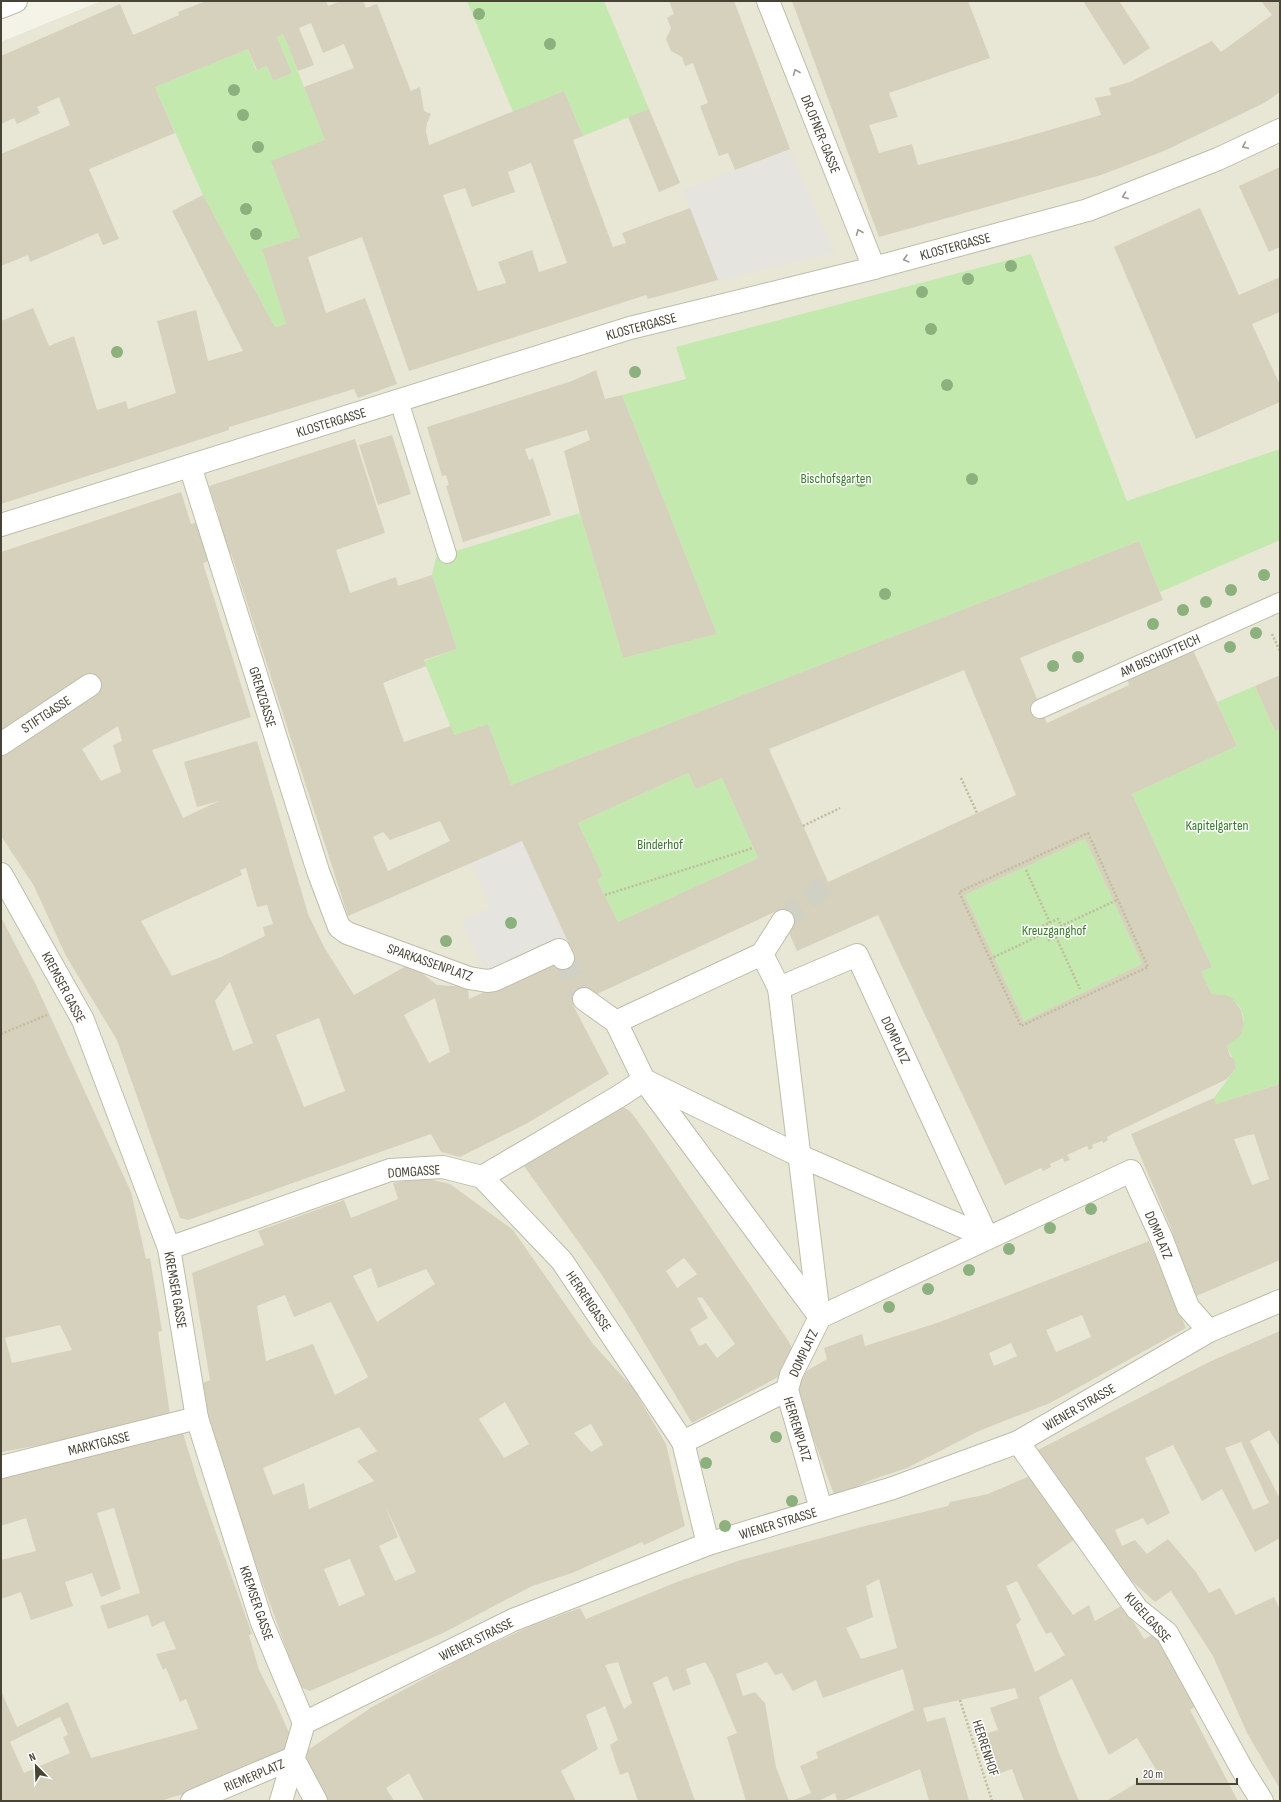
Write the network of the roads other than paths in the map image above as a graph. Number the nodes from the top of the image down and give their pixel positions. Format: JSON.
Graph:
{"nodes":[{"id":1,"x":16,"y":1,"type":"edge"},
{"id":2,"x":768,"y":1,"type":"edge"},
{"id":3,"x":1,"y":7,"type":"edge"},
{"id":4,"x":1280,"y":130,"type":"edge"},
{"id":5,"x":874,"y":268,"type":"junction"},
{"id":6,"x":399,"y":401,"type":"junction"},
{"id":7,"x":190,"y":466,"type":"junction"},
{"id":8,"x":1,"y":525,"type":"edge"},
{"id":9,"x":447,"y":554,"type":"dead end"},
{"id":10,"x":1280,"y":602,"type":"edge"},
{"id":11,"x":90,"y":685,"type":"dead end"},
{"id":12,"x":1040,"y":708,"type":"dead end"},
{"id":13,"x":1,"y":744,"type":"edge"},
{"id":14,"x":1,"y":874,"type":"edge"},
{"id":15,"x":783,"y":921,"type":"tunnel mouth"},
{"id":16,"x":339,"y":927,"type":"joint"},
{"id":17,"x":762,"y":954,"type":"junction"},
{"id":18,"x":563,"y":958,"type":"dead end"},
{"id":19,"x":779,"y":988,"type":"junction"},
{"id":20,"x":584,"y":999,"type":"tunnel mouth"},
{"id":21,"x":616,"y":1022,"type":"junction"},
{"id":22,"x":644,"y":1080,"type":"junction"},
{"id":23,"x":800,"y":1156,"type":"junction"},
{"id":24,"x":482,"y":1177,"type":"junction"},
{"id":25,"x":987,"y":1237,"type":"junction"},
{"id":26,"x":169,"y":1248,"type":"junction"},
{"id":27,"x":1280,"y":1301,"type":"edge"},
{"id":28,"x":820,"y":1317,"type":"junction"},
{"id":29,"x":1209,"y":1331,"type":"junction"},
{"id":30,"x":788,"y":1390,"type":"junction"},
{"id":31,"x":197,"y":1418,"type":"junction"},
{"id":32,"x":681,"y":1440,"type":"junction"},
{"id":33,"x":1018,"y":1442,"type":"junction"},
{"id":34,"x":1,"y":1467,"type":"edge"},
{"id":35,"x":822,"y":1509,"type":"junction"},
{"id":36,"x":708,"y":1544,"type":"junction"},
{"id":37,"x":304,"y":1723,"type":"junction"},
{"id":38,"x":293,"y":1758,"type":"junction"},
{"id":39,"x":193,"y":1801,"type":"edge"},
{"id":40,"x":280,"y":1801,"type":"edge"},
{"id":41,"x":316,"y":1801,"type":"edge"},
{"id":42,"x":1262,"y":1801,"type":"edge"}],
"edges":[{"from":1,"to":3,"type":"street"},
{"from":5,"to":2,"type":"street","name":"DR.OFNER-GASSE","one_way":true},
{"from":4,"to":5,"type":"street","name":"KLOSTERGASSE","one_way":true},
{"from":5,"to":6,"type":"street","name":"KLOSTERGASSE"},
{"from":6,"to":7,"type":"street","name":"KLOSTERGASSE"},
{"from":6,"to":9,"type":"lane"},
{"from":7,"to":8,"type":"street","name":"KLOSTERGASSE"},
{"from":7,"to":16,"type":"street","name":"GRENZGASSE"},
{"from":10,"to":12,"type":"lane","name":"AM BISCHOFTEICH"},
{"from":11,"to":13,"type":"street","name":"STIFTGASSE"},
{"from":14,"to":26,"type":"street","name":"KREMSER GASSE"},
{"from":15,"to":17,"type":"street"},
{"from":16,"to":18,"type":"street","name":"SPARKASSENPLATZ"},
{"from":17,"to":19,"type":"street"},
{"from":17,"to":21,"type":"street"},
{"from":19,"to":23,"type":"street"},
{"from":19,"to":25,"type":"street","name":"DOMPLATZ"},
{"from":20,"to":21,"type":"street","name":"DOMPLATZ"},
{"from":21,"to":22,"type":"street","name":"DOMPLATZ"},
{"from":22,"to":23,"type":"street"},
{"from":22,"to":24,"type":"street"},
{"from":22,"to":28,"type":"street","name":"DOMPLATZ"},
{"from":23,"to":25,"type":"street"},
{"from":23,"to":28,"type":"street"},
{"from":24,"to":26,"type":"street","name":"DOMGASSE"},
{"from":24,"to":32,"type":"street","name":"HERRENGASSE"},
{"from":25,"to":28,"type":"street","name":"DOMPLATZ"},
{"from":25,"to":29,"type":"street","name":"DOMPLATZ"},
{"from":26,"to":31,"type":"street","name":"KREMSER GASSE"},
{"from":27,"to":29,"type":"street","name":"WIENER STRASSE"},
{"from":28,"to":30,"type":"street","name":"DOMPLATZ"},
{"from":29,"to":33,"type":"street","name":"WIENER STRASSE"},
{"from":30,"to":32,"type":"street","name":"HERRENPLATZ"},
{"from":30,"to":35,"type":"street","name":"HERRENPLATZ"},
{"from":31,"to":34,"type":"street","name":"MARKTGASSE"},
{"from":31,"to":37,"type":"street","name":"KREMSER GASSE"},
{"from":32,"to":36,"type":"street"},
{"from":33,"to":35,"type":"street","name":"WIENER STRASSE"},
{"from":33,"to":42,"type":"street","name":"KUGELGASSE"},
{"from":35,"to":36,"type":"street","name":"WIENER STRASSE"},
{"from":36,"to":37,"type":"street","name":"WIENER STRASSE"},
{"from":37,"to":38,"type":"street"},
{"from":38,"to":39,"type":"street","name":"RIEMERPLATZ"},
{"from":38,"to":40,"type":"street","name":"RIEMERPLATZ"},
{"from":38,"to":41,"type":"street","name":"RIEMERPLATZ"}]}
